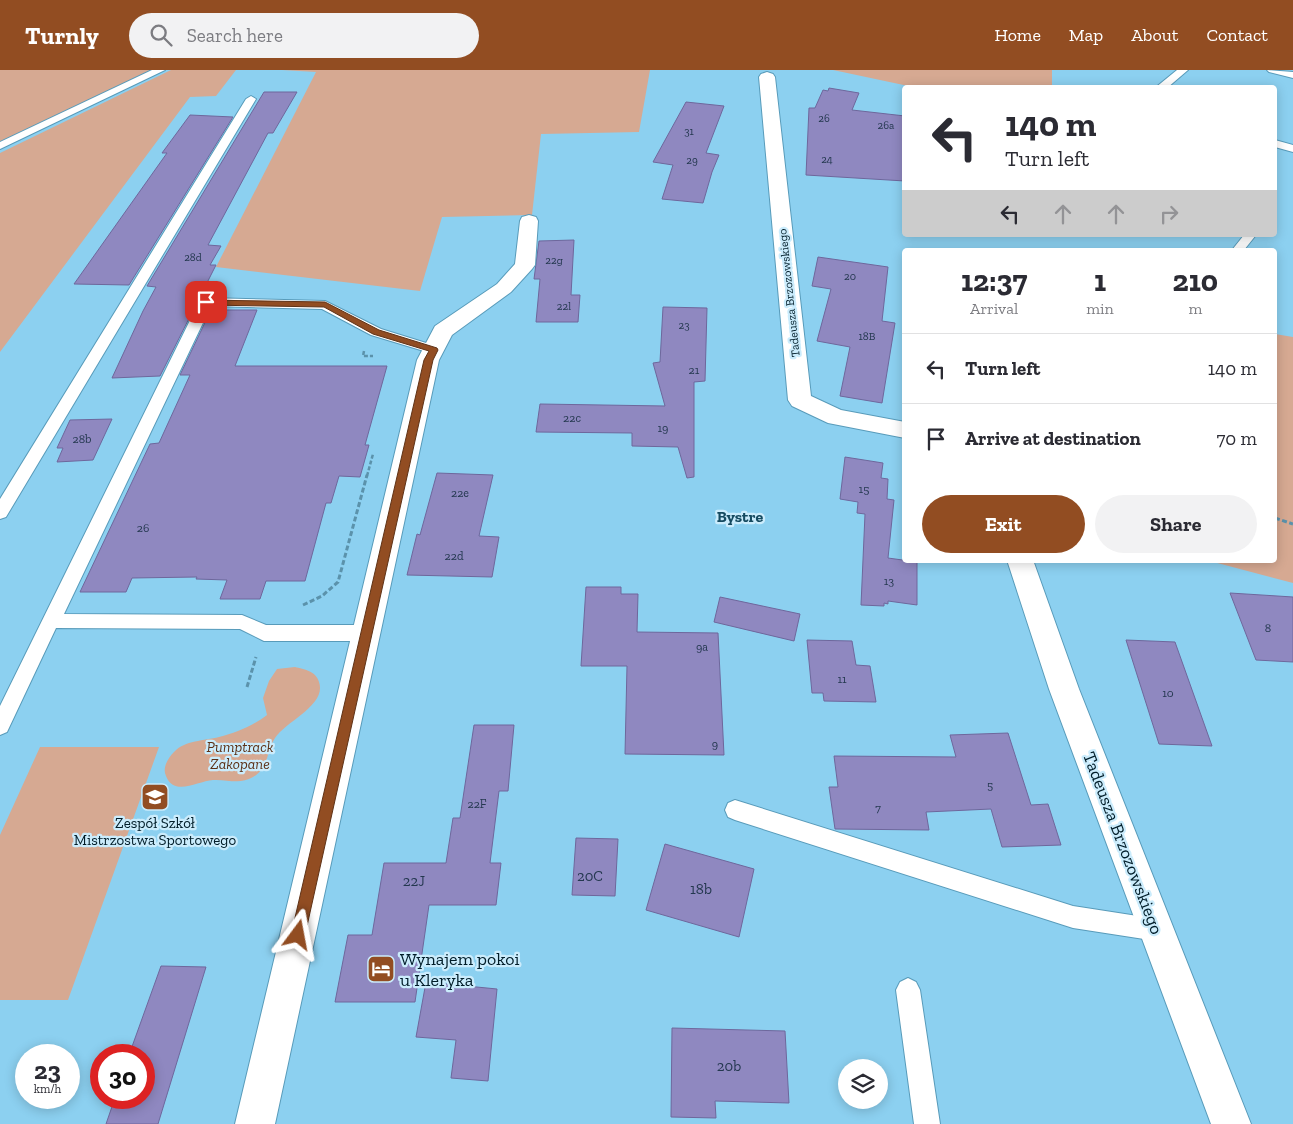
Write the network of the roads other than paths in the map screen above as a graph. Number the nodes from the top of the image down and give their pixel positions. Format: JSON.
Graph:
{"nodes":[{"id":1,"x":160,"y":70,"type":"edge"},
{"id":2,"x":1183,"y":70,"type":"edge"},
{"id":3,"x":1272,"y":70,"type":"edge"},
{"id":4,"x":1293,"y":75,"type":"edge"},
{"id":5,"x":767,"y":77,"type":"dead end"},
{"id":6,"x":1164,"y":85,"type":"edge"},
{"id":7,"x":251,"y":98,"type":"dead end"},
{"id":8,"x":1277,"y":143,"type":"edge"},
{"id":9,"x":0,"y":146,"type":"edge"},
{"id":10,"x":1293,"y":149,"type":"edge"},
{"id":11,"x":529,"y":221,"type":"dead end"},
{"id":12,"x":1248,"y":237,"type":"edge"},
{"id":13,"x":1240,"y":248,"type":"edge"},
{"id":14,"x":434,"y":350,"type":"junction"},
{"id":15,"x":902,"y":429,"type":"edge"},
{"id":16,"x":0,"y":513,"type":"edge"},
{"id":17,"x":1021,"y":563,"type":"edge"},
{"id":18,"x":51,"y":621,"type":"junction"},
{"id":19,"x":366,"y":633,"type":"junction"},
{"id":20,"x":0,"y":726,"type":"edge"},
{"id":21,"x":735,"y":810,"type":"dead end"},
{"id":22,"x":1157,"y":930,"type":"junction"},
{"id":23,"x":908,"y":990,"type":"dead end"},
{"id":24,"x":256,"y":1124,"type":"edge"},
{"id":25,"x":927,"y":1124,"type":"edge"},
{"id":26,"x":1230,"y":1124,"type":"edge"}],
"edges":[{"from":1,"to":9,"type":"lane"},
{"from":2,"to":6,"type":"lane"},
{"from":3,"to":4,"type":"lane"},
{"from":5,"to":15,"type":"street","name":"Tadeusza Brzozowskiego"},
{"from":7,"to":16,"type":"lane"},
{"from":8,"to":10,"type":"lane"},
{"from":11,"to":14,"type":"street"},
{"from":12,"to":13,"type":"lane"},
{"from":14,"to":18,"type":"lane"},
{"from":14,"to":19,"type":"street"},
{"from":17,"to":22,"type":"street","name":"Tadeusza Brzozowskiego"},
{"from":18,"to":19,"type":"lane"},
{"from":18,"to":20,"type":"lane"},
{"from":19,"to":24,"type":"street"},
{"from":21,"to":22,"type":"lane"},
{"from":22,"to":26,"type":"street","name":"Tadeusza Brzozowskiego"},
{"from":23,"to":25,"type":"lane"}]}
